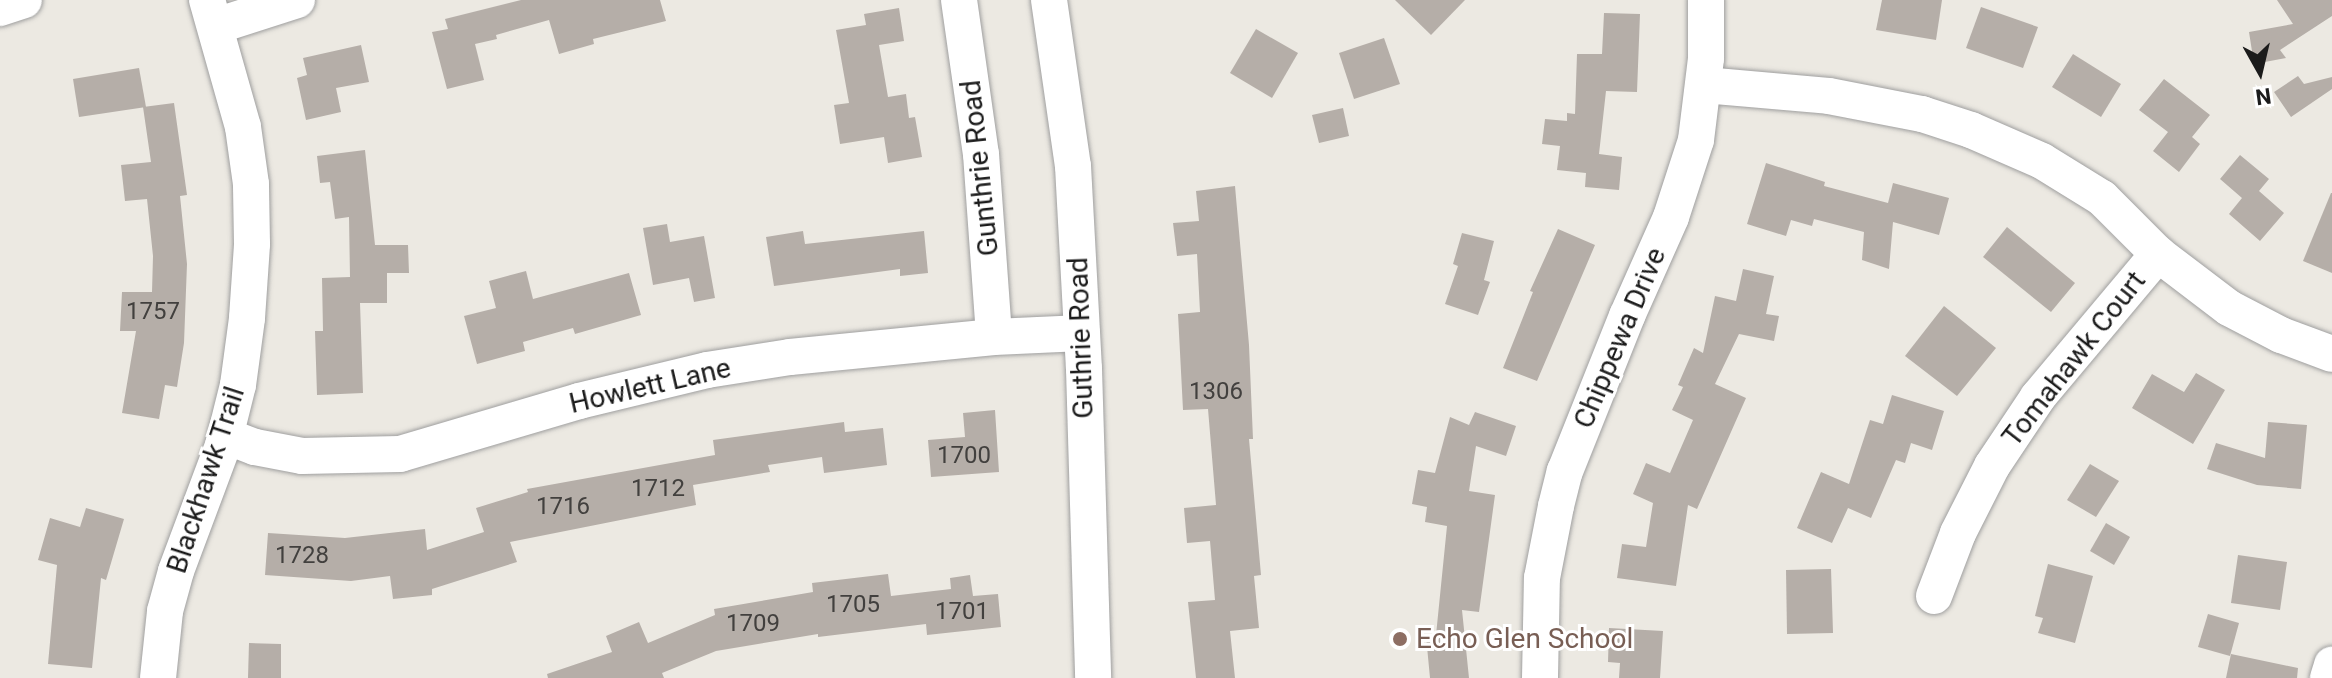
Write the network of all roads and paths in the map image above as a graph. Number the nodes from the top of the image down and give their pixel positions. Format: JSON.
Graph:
{"nodes":[{"id":1,"x":24,"y":0,"type":"edge"},
{"id":2,"x":297,"y":0,"type":"edge"},
{"id":3,"x":959,"y":0,"type":"edge"},
{"id":4,"x":1049,"y":0,"type":"edge"},
{"id":5,"x":1706,"y":0,"type":"edge"},
{"id":6,"x":0,"y":8,"type":"edge"},
{"id":7,"x":212,"y":13,"type":"edge"},
{"id":8,"x":1704,"y":85,"type":"junction"},
{"id":9,"x":2158,"y":254,"type":"junction"},
{"id":10,"x":1082,"y":333,"type":"junction"},
{"id":11,"x":994,"y":337,"type":"junction"},
{"id":12,"x":2332,"y":354,"type":"edge"},
{"id":13,"x":226,"y":436,"type":"junction"},
{"id":14,"x":1934,"y":596,"type":"dead end"},
{"id":15,"x":2332,"y":665,"type":"edge"},
{"id":16,"x":158,"y":678,"type":"edge"},
{"id":17,"x":1093,"y":678,"type":"edge"},
{"id":18,"x":1540,"y":678,"type":"edge"},
{"id":19,"x":2328,"y":678,"type":"edge"}],
"edges":[{"from":1,"to":6,"type":"street"},
{"from":2,"to":7,"type":"street"},
{"from":3,"to":11,"type":"street","name":"Gunthrie Road"},
{"from":4,"to":10,"type":"street","name":"Guthrie Road"},
{"from":5,"to":8,"type":"street","name":"Chippewa Drive"},
{"from":7,"to":13,"type":"street","name":"Blackhawk Trail"},
{"from":8,"to":9,"type":"street"},
{"from":8,"to":18,"type":"street","name":"Chippewa Drive"},
{"from":9,"to":12,"type":"street"},
{"from":9,"to":14,"type":"street","name":"Tomahawk Court"},
{"from":10,"to":11,"type":"street","name":"Howlett Lane"},
{"from":10,"to":17,"type":"street","name":"Guthrie Road"},
{"from":11,"to":13,"type":"street","name":"Howlett Lane"},
{"from":13,"to":16,"type":"street","name":"Blackhawk Trail"},
{"from":15,"to":19,"type":"street"}]}
